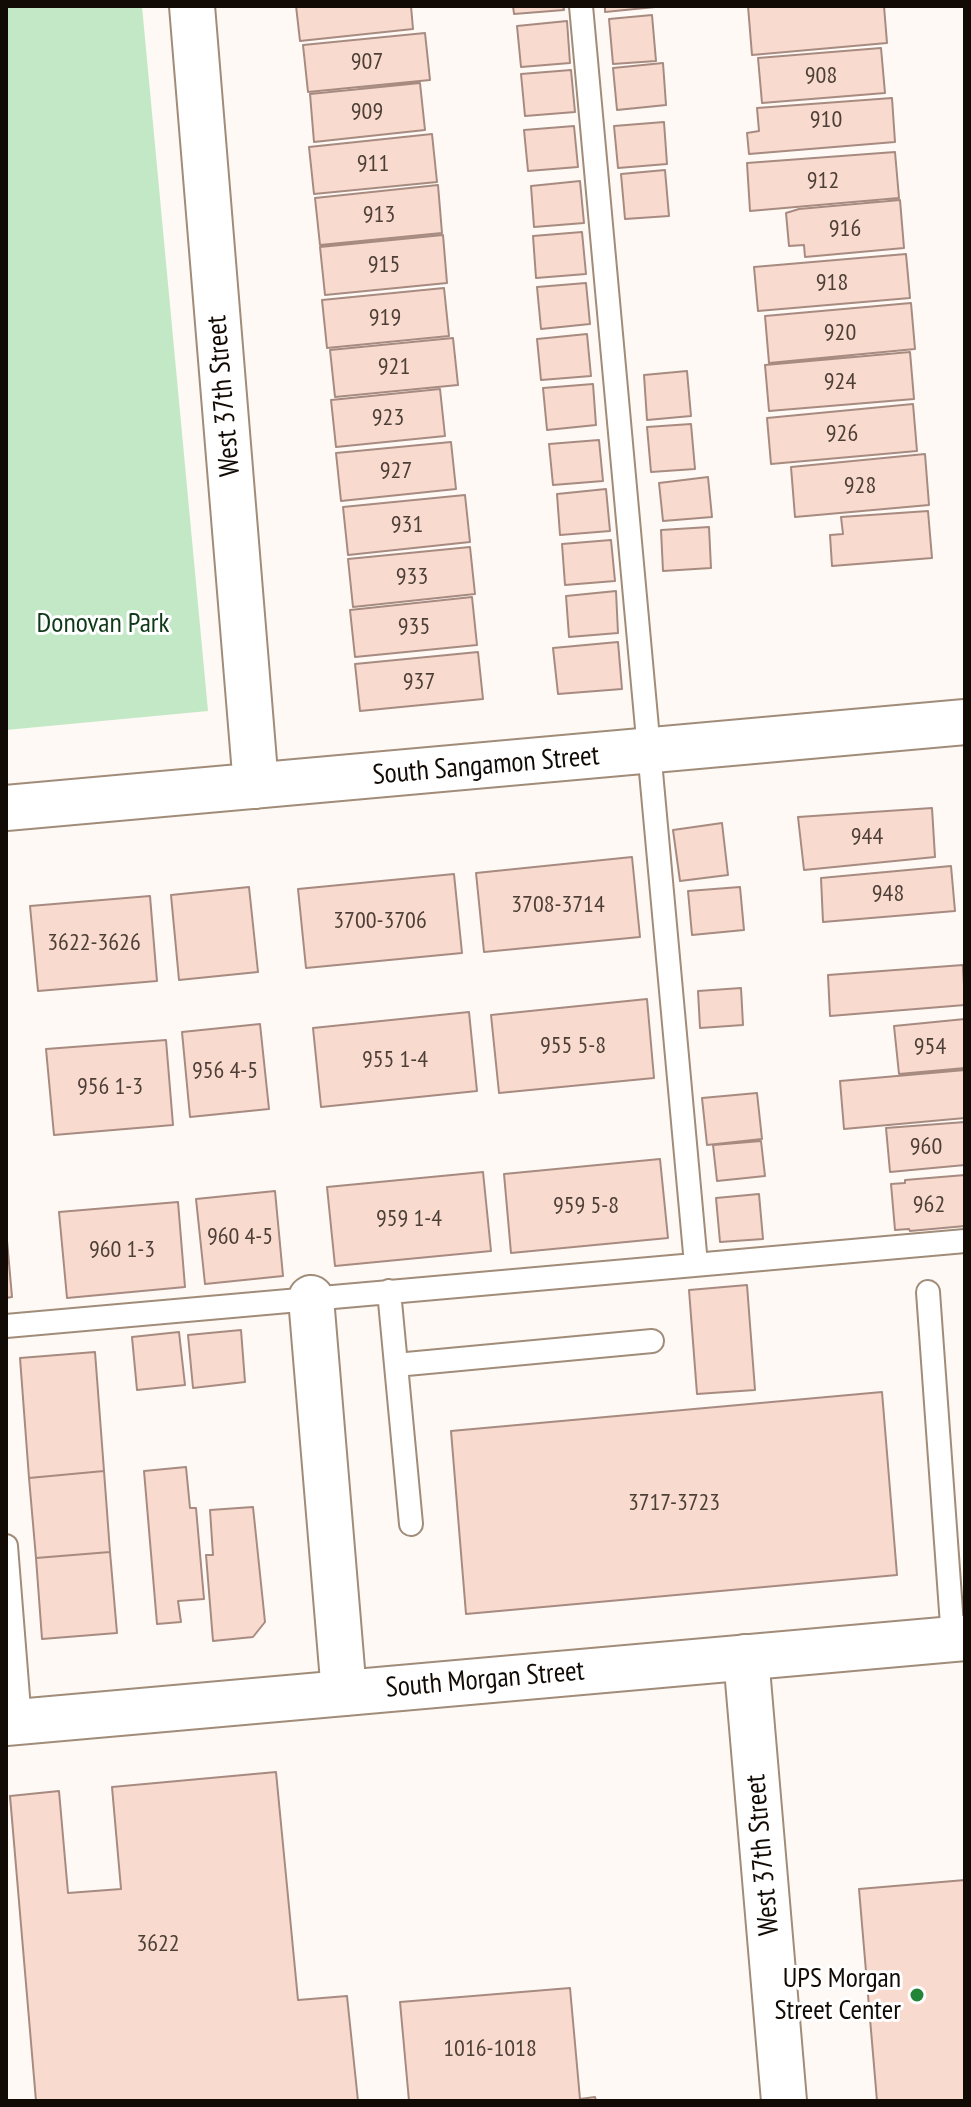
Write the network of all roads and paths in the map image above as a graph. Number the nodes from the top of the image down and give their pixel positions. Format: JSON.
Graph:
{"nodes":[{"id":1,"x":192,"y":6,"type":"edge"},
{"id":2,"x":581,"y":6,"type":"edge"},
{"id":3,"x":965,"y":722,"type":"edge"},
{"id":4,"x":649,"y":751,"type":"junction"},
{"id":5,"x":256,"y":786,"type":"junction"},
{"id":6,"x":6,"y":808,"type":"edge"},
{"id":7,"x":965,"y":1241,"type":"edge"},
{"id":8,"x":696,"y":1264,"type":"junction"},
{"id":9,"x":389,"y":1291,"type":"junction"},
{"id":10,"x":928,"y":1292,"type":"dead end"},
{"id":11,"x":311,"y":1298,"type":"junction"},
{"id":12,"x":6,"y":1326,"type":"edge"},
{"id":13,"x":652,"y":1341,"type":"dead end"},
{"id":14,"x":396,"y":1365,"type":"junction"},
{"id":15,"x":411,"y":1524,"type":"dead end"},
{"id":16,"x":6,"y":1546,"type":"edge"},
{"id":17,"x":959,"y":1638,"type":"edge"},
{"id":18,"x":746,"y":1657,"type":"junction"},
{"id":19,"x":344,"y":1693,"type":"junction"},
{"id":20,"x":13,"y":1723,"type":"edge"},
{"id":21,"x":784,"y":2101,"type":"edge"}],
"edges":[{"from":1,"to":5,"type":"street","name":"West 37th Street"},
{"from":2,"to":4,"type":"lane"},
{"from":3,"to":4,"type":"street","name":"South Sangamon Street"},
{"from":4,"to":5,"type":"street","name":"South Sangamon Street"},
{"from":4,"to":8,"type":"lane"},
{"from":5,"to":6,"type":"street","name":"South Sangamon Street"},
{"from":7,"to":8,"type":"lane"},
{"from":8,"to":9,"type":"lane"},
{"from":9,"to":11,"type":"lane"},
{"from":9,"to":14,"type":"lane"},
{"from":10,"to":17,"type":"lane"},
{"from":11,"to":12,"type":"lane"},
{"from":11,"to":19,"type":"street"},
{"from":13,"to":14,"type":"lane"},
{"from":14,"to":15,"type":"lane"},
{"from":16,"to":20,"type":"lane"},
{"from":17,"to":18,"type":"street","name":"South Morgan Street"},
{"from":18,"to":19,"type":"street","name":"South Morgan Street"},
{"from":18,"to":21,"type":"street","name":"West 37th Street"},
{"from":19,"to":20,"type":"street","name":"South Morgan Street"}]}
